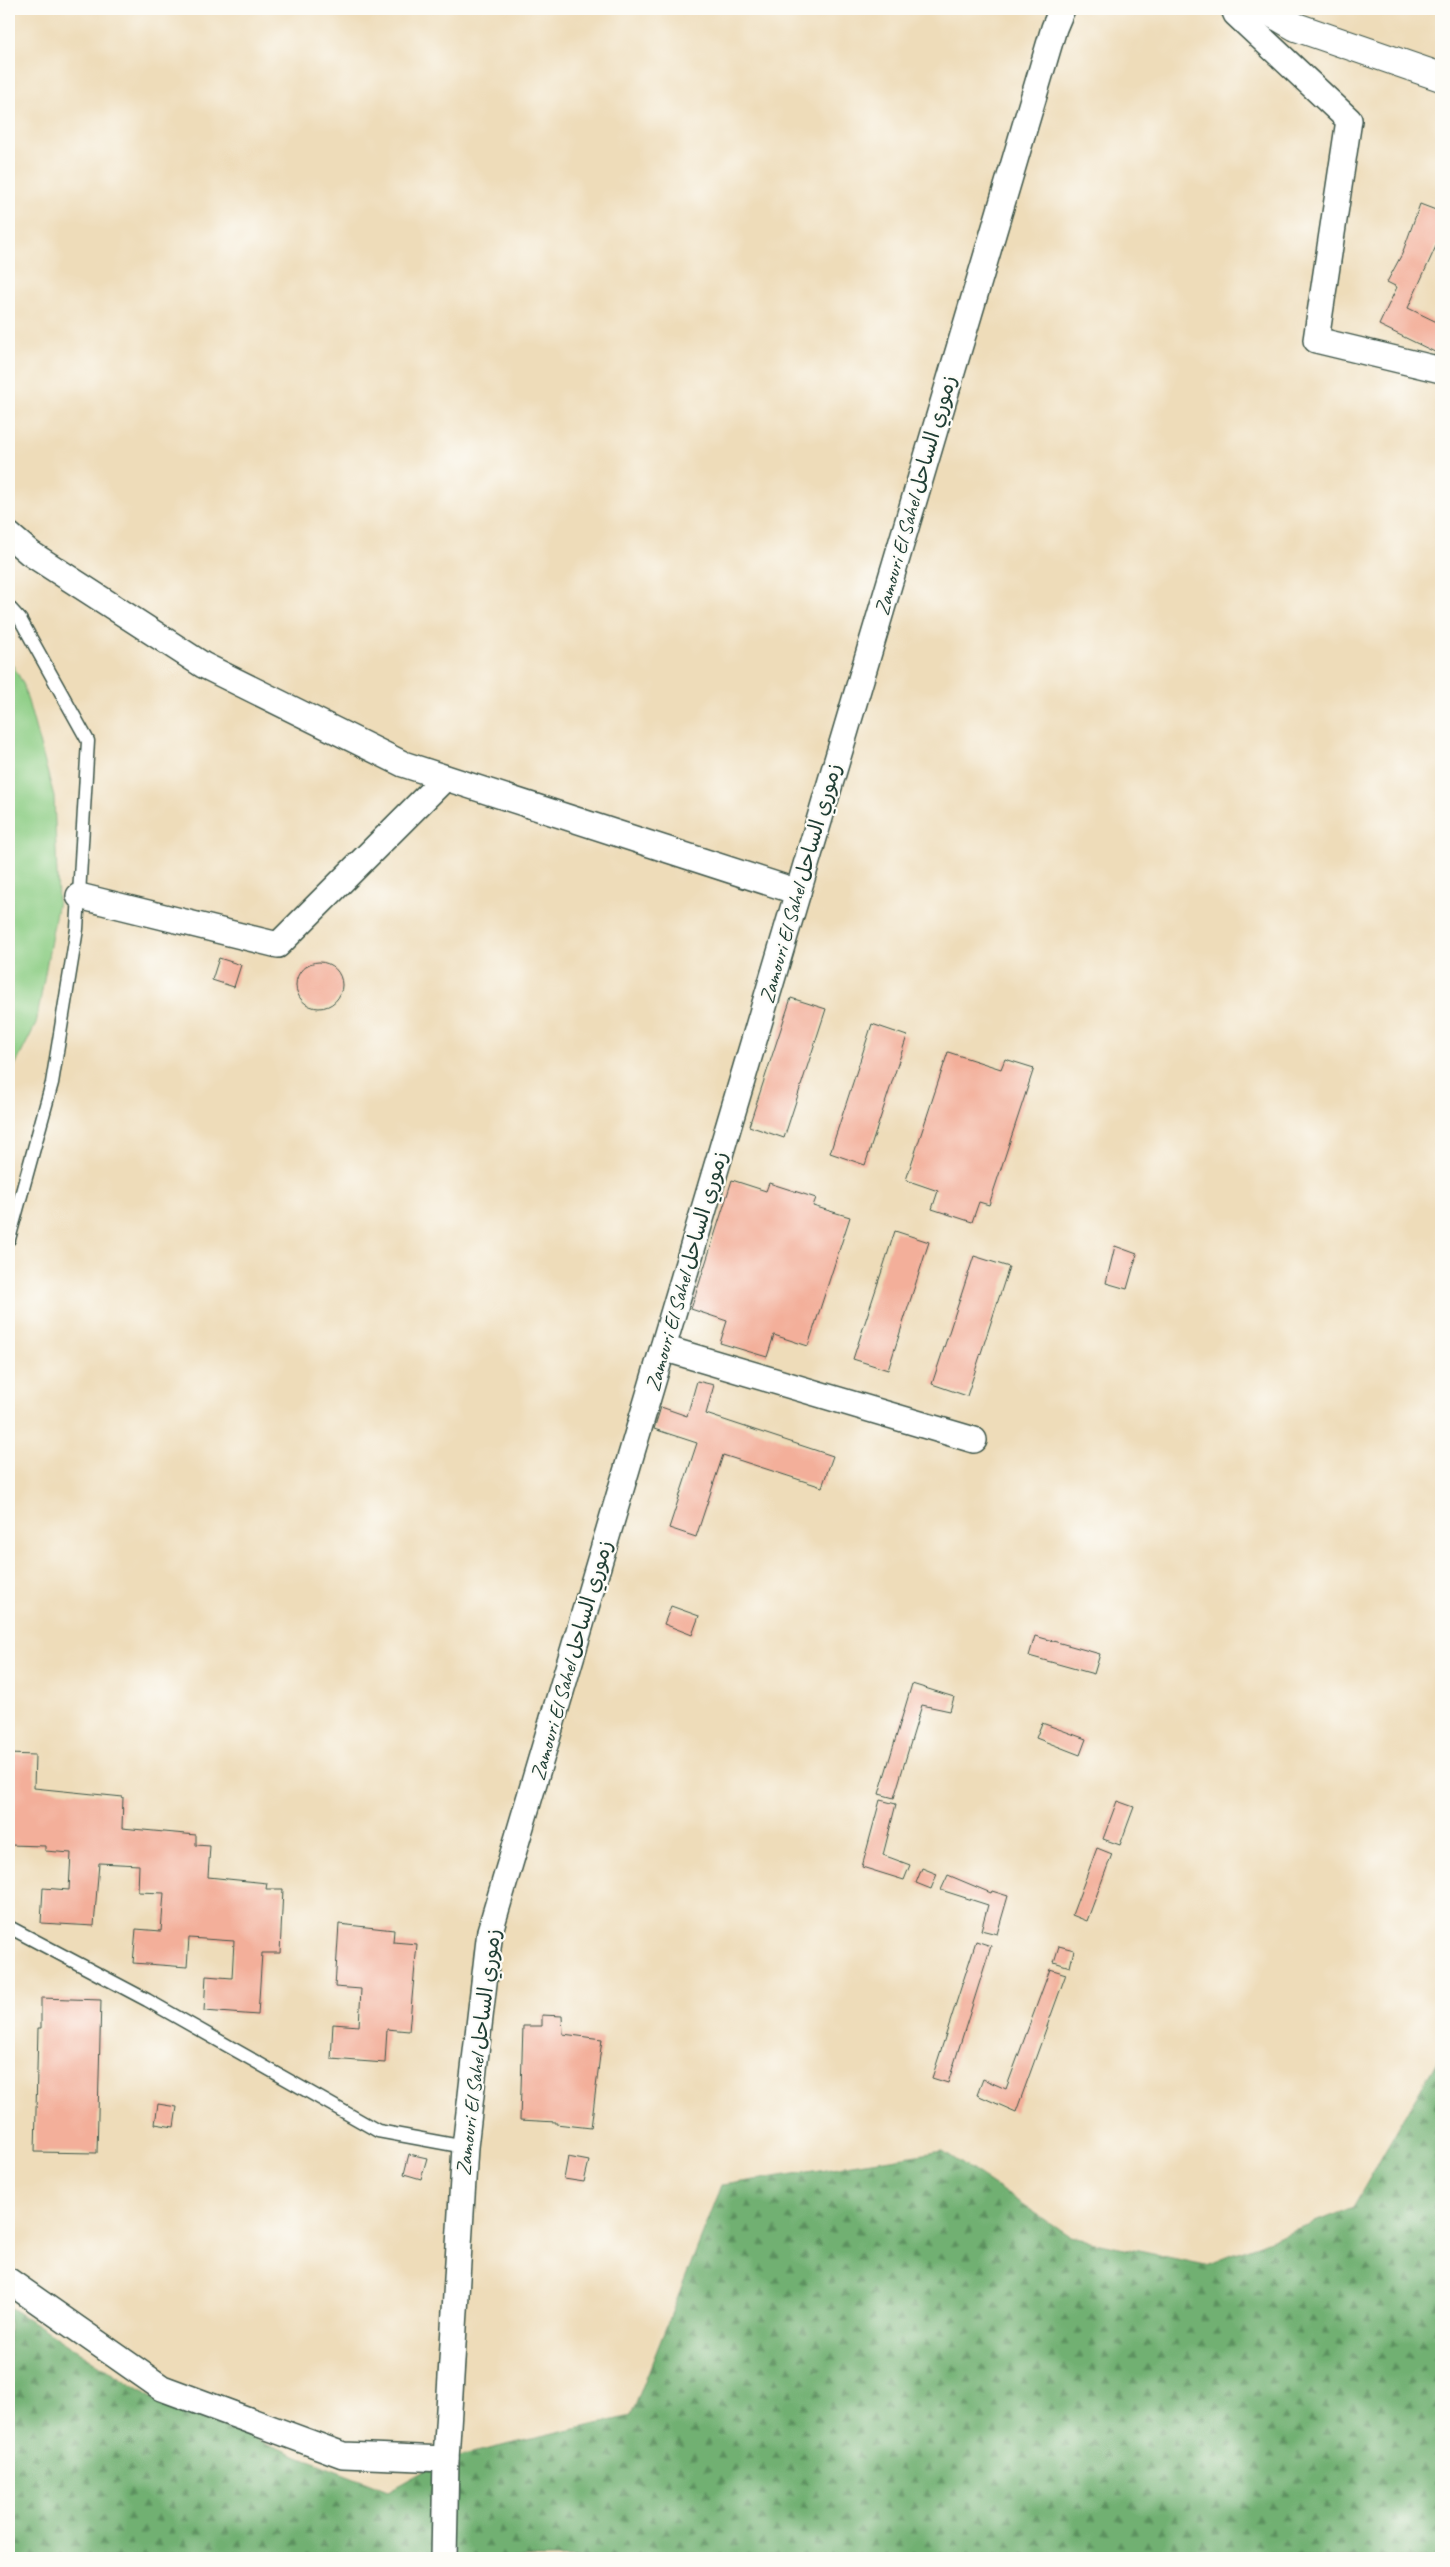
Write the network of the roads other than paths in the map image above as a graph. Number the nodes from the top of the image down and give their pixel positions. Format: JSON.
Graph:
{"nodes":[{"id":1,"x":1062,"y":9,"type":"edge"},
{"id":2,"x":1234,"y":9,"type":"edge"},
{"id":3,"x":1265,"y":9,"type":"edge"},
{"id":4,"x":1441,"y":77,"type":"edge"},
{"id":5,"x":1441,"y":370,"type":"edge"},
{"id":6,"x":9,"y":536,"type":"edge"},
{"id":7,"x":9,"y":607,"type":"edge"},
{"id":8,"x":445,"y":778,"type":"junction"},
{"id":9,"x":798,"y":892,"type":"junction"},
{"id":10,"x":79,"y":896,"type":"junction"},
{"id":11,"x":9,"y":1239,"type":"edge"},
{"id":12,"x":663,"y":1348,"type":"junction"},
{"id":13,"x":974,"y":1440,"type":"dead end"},
{"id":14,"x":9,"y":1927,"type":"edge"},
{"id":15,"x":465,"y":2147,"type":"junction"},
{"id":16,"x":9,"y":2281,"type":"edge"},
{"id":17,"x":446,"y":2460,"type":"junction"},
{"id":18,"x":444,"y":2558,"type":"edge"}],
"edges":[{"from":1,"to":9,"type":"street","name":"Zamouri El Sahel زموري الساحل"},
{"from":2,"to":5,"type":"street"},
{"from":3,"to":4,"type":"street"},
{"from":6,"to":8,"type":"street"},
{"from":7,"to":10,"type":"lane"},
{"from":8,"to":9,"type":"street"},
{"from":8,"to":10,"type":"street"},
{"from":9,"to":12,"type":"street","name":"Zamouri El Sahel زموري الساحل"},
{"from":10,"to":11,"type":"lane"},
{"from":12,"to":13,"type":"street"},
{"from":12,"to":15,"type":"street","name":"Zamouri El Sahel زموري الساحل"},
{"from":14,"to":15,"type":"lane"},
{"from":15,"to":17,"type":"street","name":"Zamouri El Sahel زموري الساحل"},
{"from":16,"to":17,"type":"street"},
{"from":17,"to":18,"type":"street","name":"Zamouri El Sahel زموري الساحل"}]}
